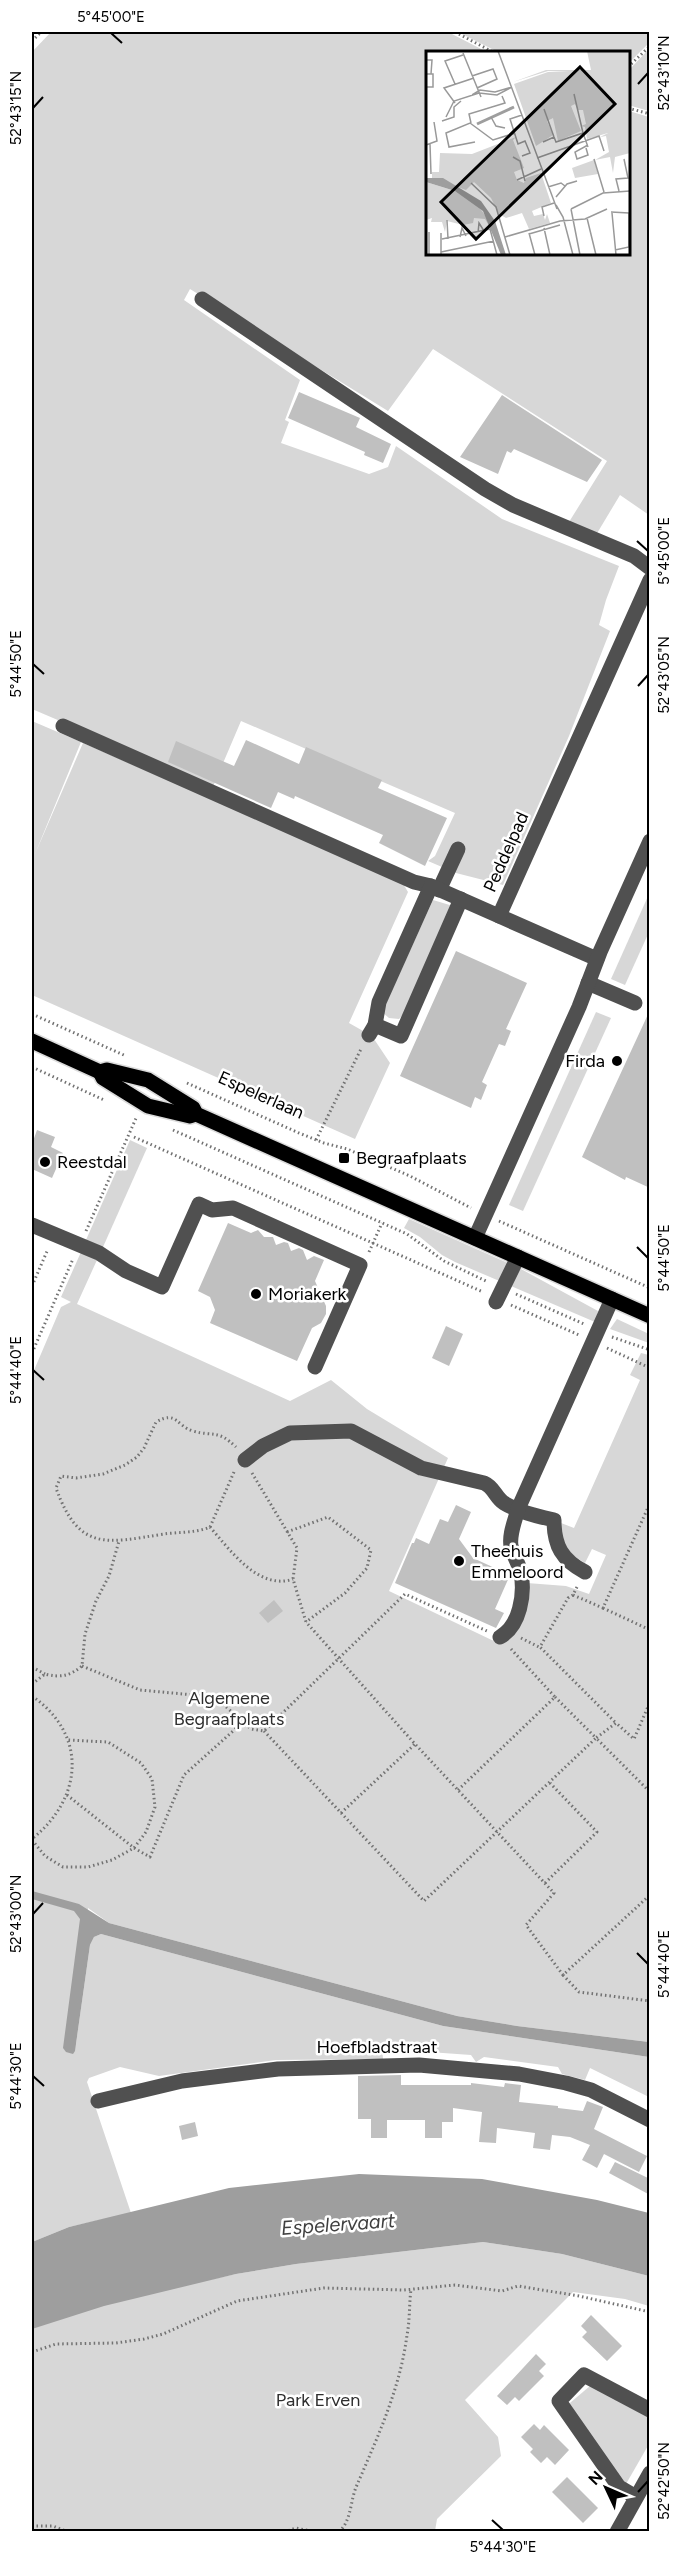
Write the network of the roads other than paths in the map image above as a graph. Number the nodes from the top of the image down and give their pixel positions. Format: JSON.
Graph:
{"nodes":[{"id":1,"x":202,"y":299,"type":"dead end"},
{"id":2,"x":650,"y":568,"type":"edge"},
{"id":3,"x":650,"y":580,"type":"edge"},
{"id":4,"x":63,"y":726,"type":"dead end"},
{"id":5,"x":650,"y":841,"type":"edge"},
{"id":6,"x":458,"y":849,"type":"dead end"},
{"id":7,"x":435,"y":888,"type":"junction"},
{"id":8,"x":461,"y":899,"type":"junction"},
{"id":9,"x":499,"y":916,"type":"junction"},
{"id":10,"x":597,"y":959,"type":"junction"},
{"id":11,"x":588,"y":983,"type":"junction"},
{"id":12,"x":635,"y":1003,"type":"dead end"},
{"id":13,"x":32,"y":1041,"type":"edge"},
{"id":14,"x":100,"y":1071,"type":"junction"},
{"id":15,"x":196,"y":1114,"type":"junction"},
{"id":16,"x":32,"y":1225,"type":"edge"},
{"id":17,"x":475,"y":1238,"type":"junction"},
{"id":18,"x":518,"y":1257,"type":"junction"},
{"id":19,"x":499,"y":1297,"type":"road end"},
{"id":20,"x":612,"y":1299,"type":"junction"},
{"id":21,"x":650,"y":1316,"type":"edge"},
{"id":22,"x":315,"y":1367,"type":"dead end"},
{"id":23,"x":245,"y":1460,"type":"road end"},
{"id":24,"x":518,"y":1509,"type":"junction"},
{"id":25,"x":585,"y":1572,"type":"dead end"},
{"id":26,"x":500,"y":1637,"type":"road end"},
{"id":27,"x":99,"y":2101,"type":"dead end"},
{"id":28,"x":650,"y":2120,"type":"edge"},
{"id":29,"x":650,"y":2410,"type":"edge"},
{"id":30,"x":650,"y":2473,"type":"edge"},
{"id":31,"x":636,"y":2497,"type":"junction"},
{"id":32,"x":617,"y":2532,"type":"edge"}],
"edges":[{"from":1,"to":2,"type":"street"},
{"from":3,"to":9,"type":"street","name":"Peddelpad"},
{"from":4,"to":7,"type":"street","name":"Peddelpad"},
{"from":5,"to":10,"type":"street"},
{"from":6,"to":7,"type":"street"},
{"from":7,"to":8,"type":"street","name":"Peddelpad"},
{"from":7,"to":8,"type":"street"},
{"from":8,"to":9,"type":"street","name":"Peddelpad"},
{"from":9,"to":10,"type":"street"},
{"from":10,"to":11,"type":"street"},
{"from":11,"to":12,"type":"street"},
{"from":11,"to":17,"type":"street"},
{"from":13,"to":14,"type":"main road"},
{"from":14,"to":15,"type":"main road"},
{"from":14,"to":15,"type":"main road"},
{"from":15,"to":17,"type":"main road"},
{"from":16,"to":22,"type":"street"},
{"from":17,"to":18,"type":"main road"},
{"from":18,"to":19,"type":"street"},
{"from":18,"to":20,"type":"main road"},
{"from":20,"to":21,"type":"main road"},
{"from":20,"to":24,"type":"street"},
{"from":23,"to":24,"type":"street"},
{"from":24,"to":25,"type":"street"},
{"from":24,"to":26,"type":"street"},
{"from":27,"to":28,"type":"street","name":"Hoefbladstraat"},
{"from":29,"to":31,"type":"street"},
{"from":30,"to":31,"type":"street"},
{"from":31,"to":32,"type":"street"}]}
